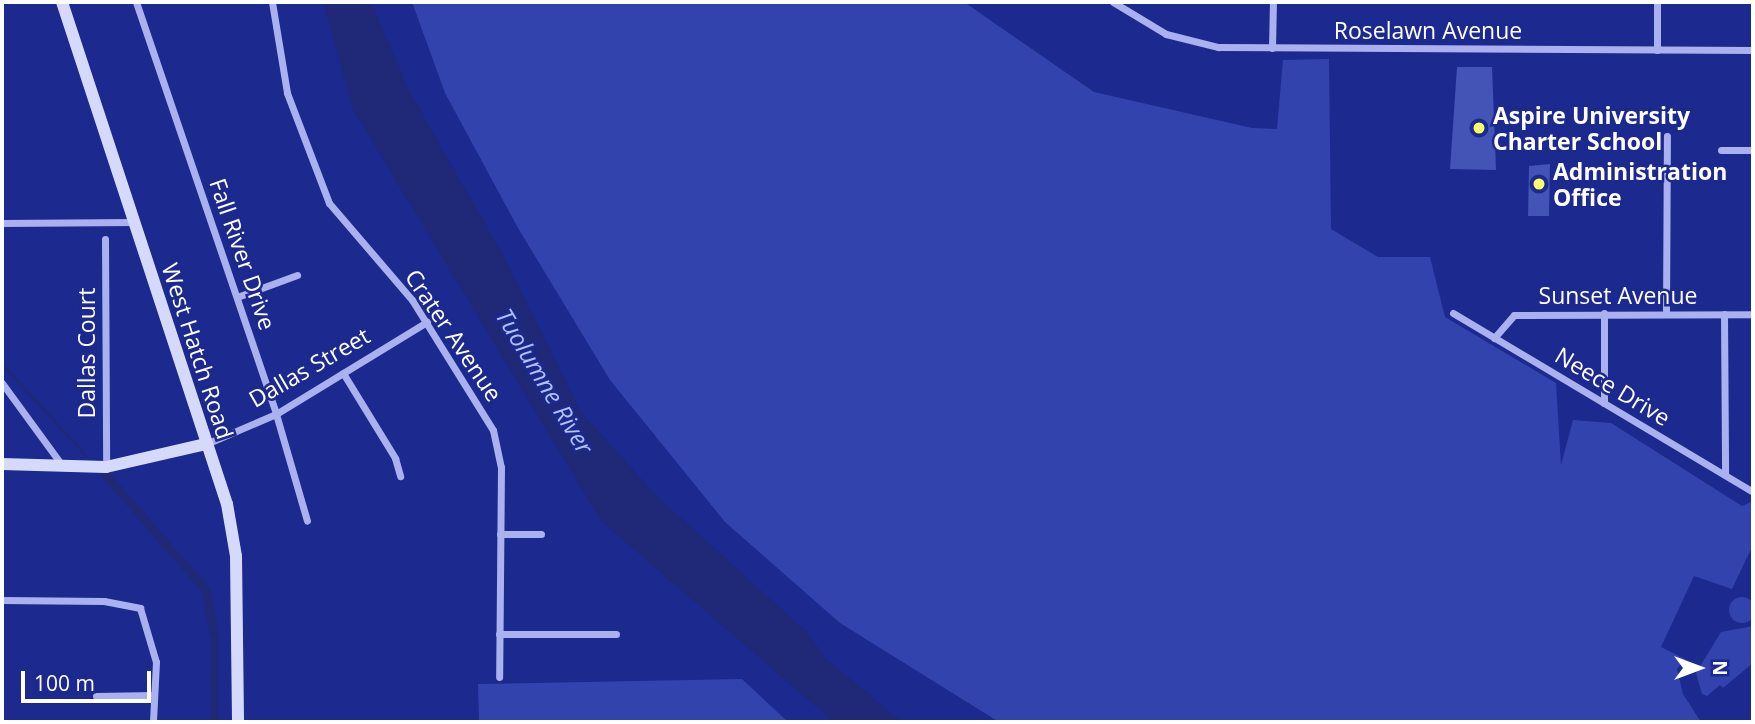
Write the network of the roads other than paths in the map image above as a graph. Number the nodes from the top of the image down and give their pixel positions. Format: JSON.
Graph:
{"nodes":[{"id":1,"x":62,"y":2,"type":"edge"},
{"id":2,"x":136,"y":2,"type":"edge"},
{"id":3,"x":272,"y":2,"type":"edge"},
{"id":4,"x":1113,"y":2,"type":"edge"},
{"id":5,"x":1273,"y":2,"type":"edge"},
{"id":6,"x":1657,"y":2,"type":"edge"},
{"id":7,"x":1272,"y":48,"type":"junction"},
{"id":8,"x":1657,"y":50,"type":"junction"},
{"id":9,"x":1753,"y":50,"type":"edge"},
{"id":10,"x":1667,"y":136,"type":"dead end"},
{"id":11,"x":1721,"y":150,"type":"dead end"},
{"id":12,"x":1753,"y":150,"type":"edge"},
{"id":13,"x":134,"y":222,"type":"junction"},
{"id":14,"x":2,"y":223,"type":"edge"},
{"id":15,"x":105,"y":239,"type":"dead end"},
{"id":16,"x":297,"y":275,"type":"dead end"},
{"id":17,"x":237,"y":297,"type":"junction"},
{"id":18,"x":1453,"y":313,"type":"dead end"},
{"id":19,"x":1604,"y":313,"type":"junction"},
{"id":20,"x":1666,"y":313,"type":"junction"},
{"id":21,"x":1724,"y":314,"type":"junction"},
{"id":22,"x":1753,"y":314,"type":"edge"},
{"id":23,"x":427,"y":322,"type":"junction"},
{"id":24,"x":1494,"y":338,"type":"junction"},
{"id":25,"x":343,"y":373,"type":"junction"},
{"id":26,"x":2,"y":383,"type":"edge"},
{"id":27,"x":1604,"y":403,"type":"junction"},
{"id":28,"x":276,"y":414,"type":"junction"},
{"id":29,"x":206,"y":443,"type":"junction"},
{"id":30,"x":2,"y":464,"type":"edge"},
{"id":31,"x":61,"y":464,"type":"junction"},
{"id":32,"x":106,"y":467,"type":"junction"},
{"id":33,"x":1725,"y":475,"type":"junction"},
{"id":34,"x":400,"y":477,"type":"dead end"},
{"id":35,"x":1753,"y":492,"type":"edge"},
{"id":36,"x":307,"y":521,"type":"dead end"},
{"id":37,"x":500,"y":534,"type":"junction"},
{"id":38,"x":541,"y":534,"type":"dead end"},
{"id":39,"x":2,"y":600,"type":"edge"},
{"id":40,"x":499,"y":634,"type":"junction"},
{"id":41,"x":615,"y":634,"type":"dead end"},
{"id":42,"x":499,"y":677,"type":"dead end"},
{"id":43,"x":153,"y":695,"type":"junction"},
{"id":44,"x":96,"y":696,"type":"dead end"},
{"id":45,"x":153,"y":722,"type":"edge"},
{"id":46,"x":238,"y":722,"type":"edge"}],
"edges":[{"from":1,"to":13,"type":"main road","name":"West Hatch Road"},
{"from":2,"to":17,"type":"street","name":"Fall River Drive"},
{"from":3,"to":23,"type":"street","name":"Crater Avenue"},
{"from":4,"to":7,"type":"street","name":"Roselawn Avenue"},
{"from":5,"to":7,"type":"street"},
{"from":6,"to":8,"type":"street"},
{"from":7,"to":8,"type":"street","name":"Roselawn Avenue"},
{"from":8,"to":9,"type":"street","name":"Roselawn Avenue"},
{"from":10,"to":20,"type":"street"},
{"from":11,"to":12,"type":"street"},
{"from":13,"to":14,"type":"street"},
{"from":13,"to":29,"type":"main road","name":"West Hatch Road"},
{"from":15,"to":32,"type":"street","name":"Dallas Court"},
{"from":16,"to":17,"type":"street"},
{"from":17,"to":28,"type":"street","name":"Fall River Drive"},
{"from":18,"to":24,"type":"street","name":"Neece Drive"},
{"from":19,"to":20,"type":"street","name":"Sunset Avenue"},
{"from":19,"to":24,"type":"street","name":"Sunset Avenue"},
{"from":19,"to":27,"type":"street"},
{"from":20,"to":21,"type":"street","name":"Sunset Avenue"},
{"from":21,"to":22,"type":"street","name":"Sunset Avenue"},
{"from":21,"to":33,"type":"street"},
{"from":23,"to":25,"type":"street","name":"Dallas Street"},
{"from":23,"to":37,"type":"street","name":"Crater Avenue"},
{"from":24,"to":27,"type":"street","name":"Neece Drive"},
{"from":25,"to":28,"type":"street","name":"Dallas Street"},
{"from":25,"to":34,"type":"street"},
{"from":26,"to":31,"type":"street"},
{"from":27,"to":33,"type":"street","name":"Neece Drive"},
{"from":28,"to":29,"type":"street","name":"Dallas Street"},
{"from":28,"to":36,"type":"street","name":"Fall River Drive"},
{"from":29,"to":32,"type":"main road","name":"Dallas Street"},
{"from":29,"to":46,"type":"main road","name":"West Hatch Road"},
{"from":30,"to":31,"type":"main road","name":"Dallas Street"},
{"from":31,"to":32,"type":"main road","name":"Dallas Street"},
{"from":33,"to":35,"type":"street","name":"Neece Drive"},
{"from":37,"to":38,"type":"street"},
{"from":37,"to":40,"type":"street","name":"Crater Avenue"},
{"from":39,"to":43,"type":"street"},
{"from":40,"to":41,"type":"street"},
{"from":40,"to":42,"type":"street","name":"Crater Avenue"},
{"from":43,"to":44,"type":"street"},
{"from":43,"to":45,"type":"street"}]}
